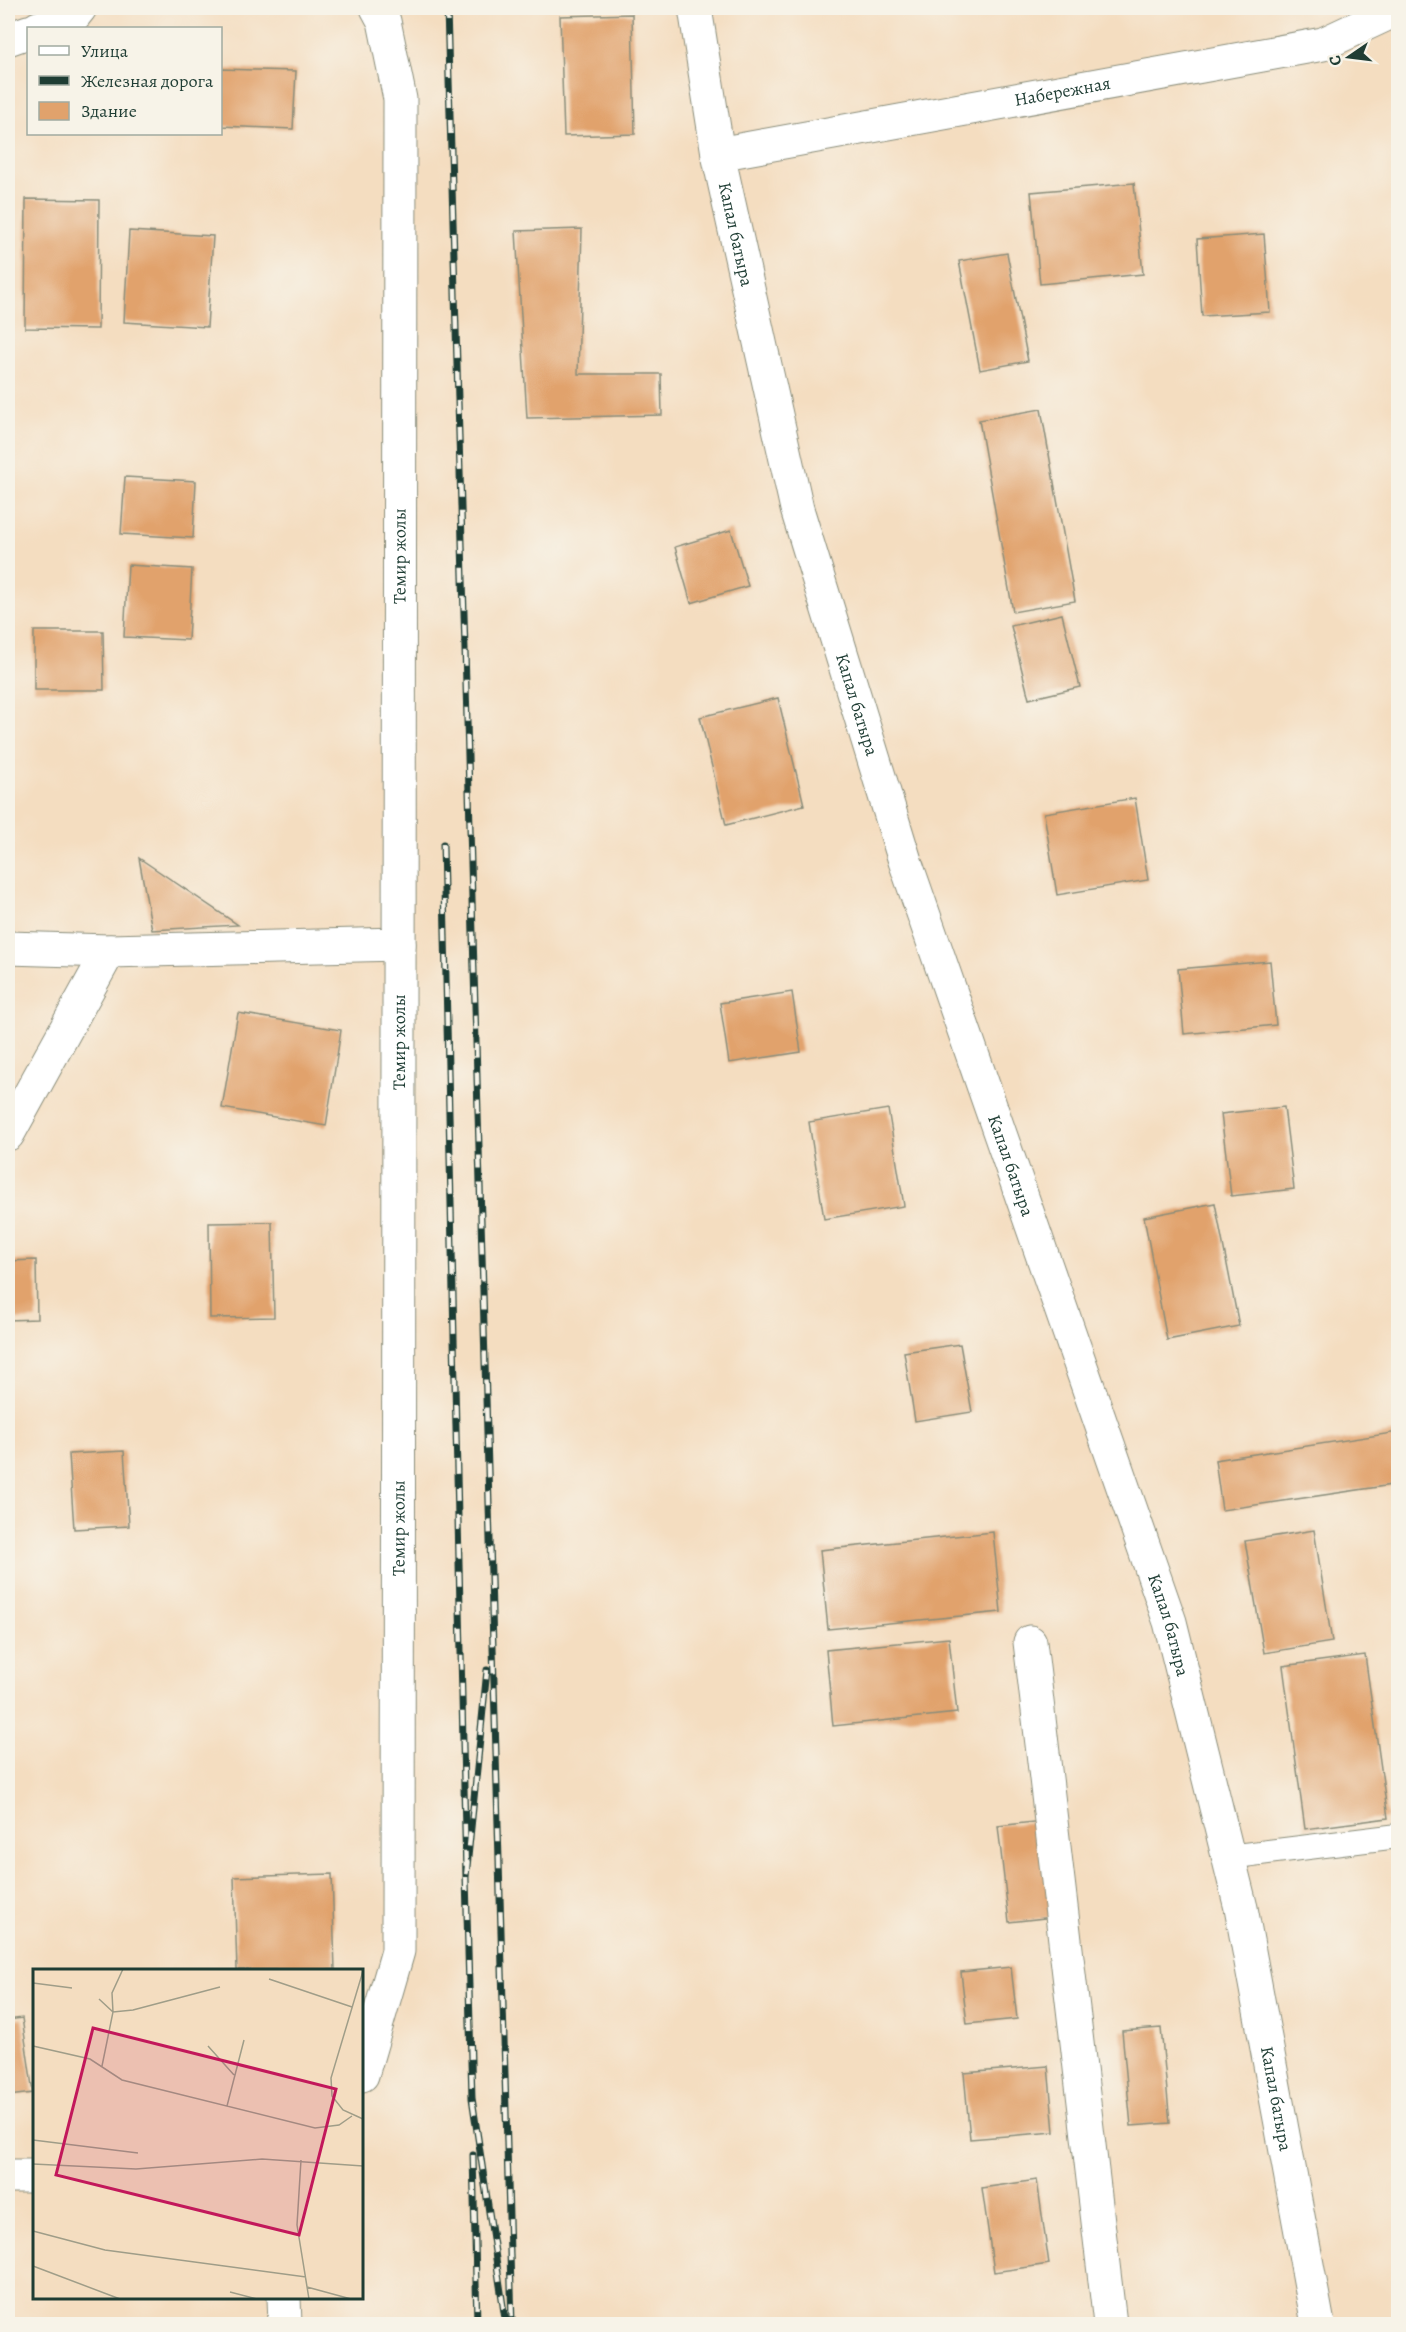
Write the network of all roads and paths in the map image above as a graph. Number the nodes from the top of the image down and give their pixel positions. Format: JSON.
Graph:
{"nodes":[{"id":1,"x":80,"y":8,"type":"edge"},
{"id":2,"x":377,"y":8,"type":"edge"},
{"id":3,"x":695,"y":8,"type":"edge"},
{"id":4,"x":1398,"y":9,"type":"edge"},
{"id":5,"x":41,"y":27,"type":"edge"},
{"id":6,"x":27,"y":32,"type":"edge"},
{"id":7,"x":8,"y":39,"type":"edge"},
{"id":8,"x":718,"y":154,"type":"junction"},
{"id":9,"x":399,"y":944,"type":"junction"},
{"id":10,"x":8,"y":948,"type":"edge"},
{"id":11,"x":109,"y":951,"type":"junction"},
{"id":12,"x":8,"y":1134,"type":"edge"},
{"id":13,"x":1030,"y":1642,"type":"dead end"},
{"id":14,"x":1398,"y":1836,"type":"edge"},
{"id":15,"x":1228,"y":1857,"type":"junction"},
{"id":16,"x":363,"y":2072,"type":"edge"},
{"id":17,"x":8,"y":2176,"type":"edge"},
{"id":18,"x":33,"y":2176,"type":"edge"},
{"id":19,"x":284,"y":2299,"type":"edge"},
{"id":20,"x":285,"y":2325,"type":"edge"},
{"id":21,"x":1110,"y":2325,"type":"edge"},
{"id":22,"x":1318,"y":2325,"type":"edge"}],
"edges":[{"from":1,"to":5,"type":"street"},
{"from":2,"to":9,"type":"street","name":"Темир жолы"},
{"from":3,"to":8,"type":"street","name":"Капал батыра"},
{"from":4,"to":8,"type":"street","name":"Набережная"},
{"from":6,"to":7,"type":"street"},
{"from":8,"to":15,"type":"street","name":"Капал батыра"},
{"from":9,"to":11,"type":"street"},
{"from":9,"to":16,"type":"street","name":"Темир жолы"},
{"from":10,"to":11,"type":"street"},
{"from":11,"to":12,"type":"street"},
{"from":13,"to":21,"type":"street"},
{"from":14,"to":15,"type":"lane"},
{"from":15,"to":22,"type":"street","name":"Капал батыра"},
{"from":17,"to":18,"type":"street"},
{"from":19,"to":20,"type":"street"}]}
